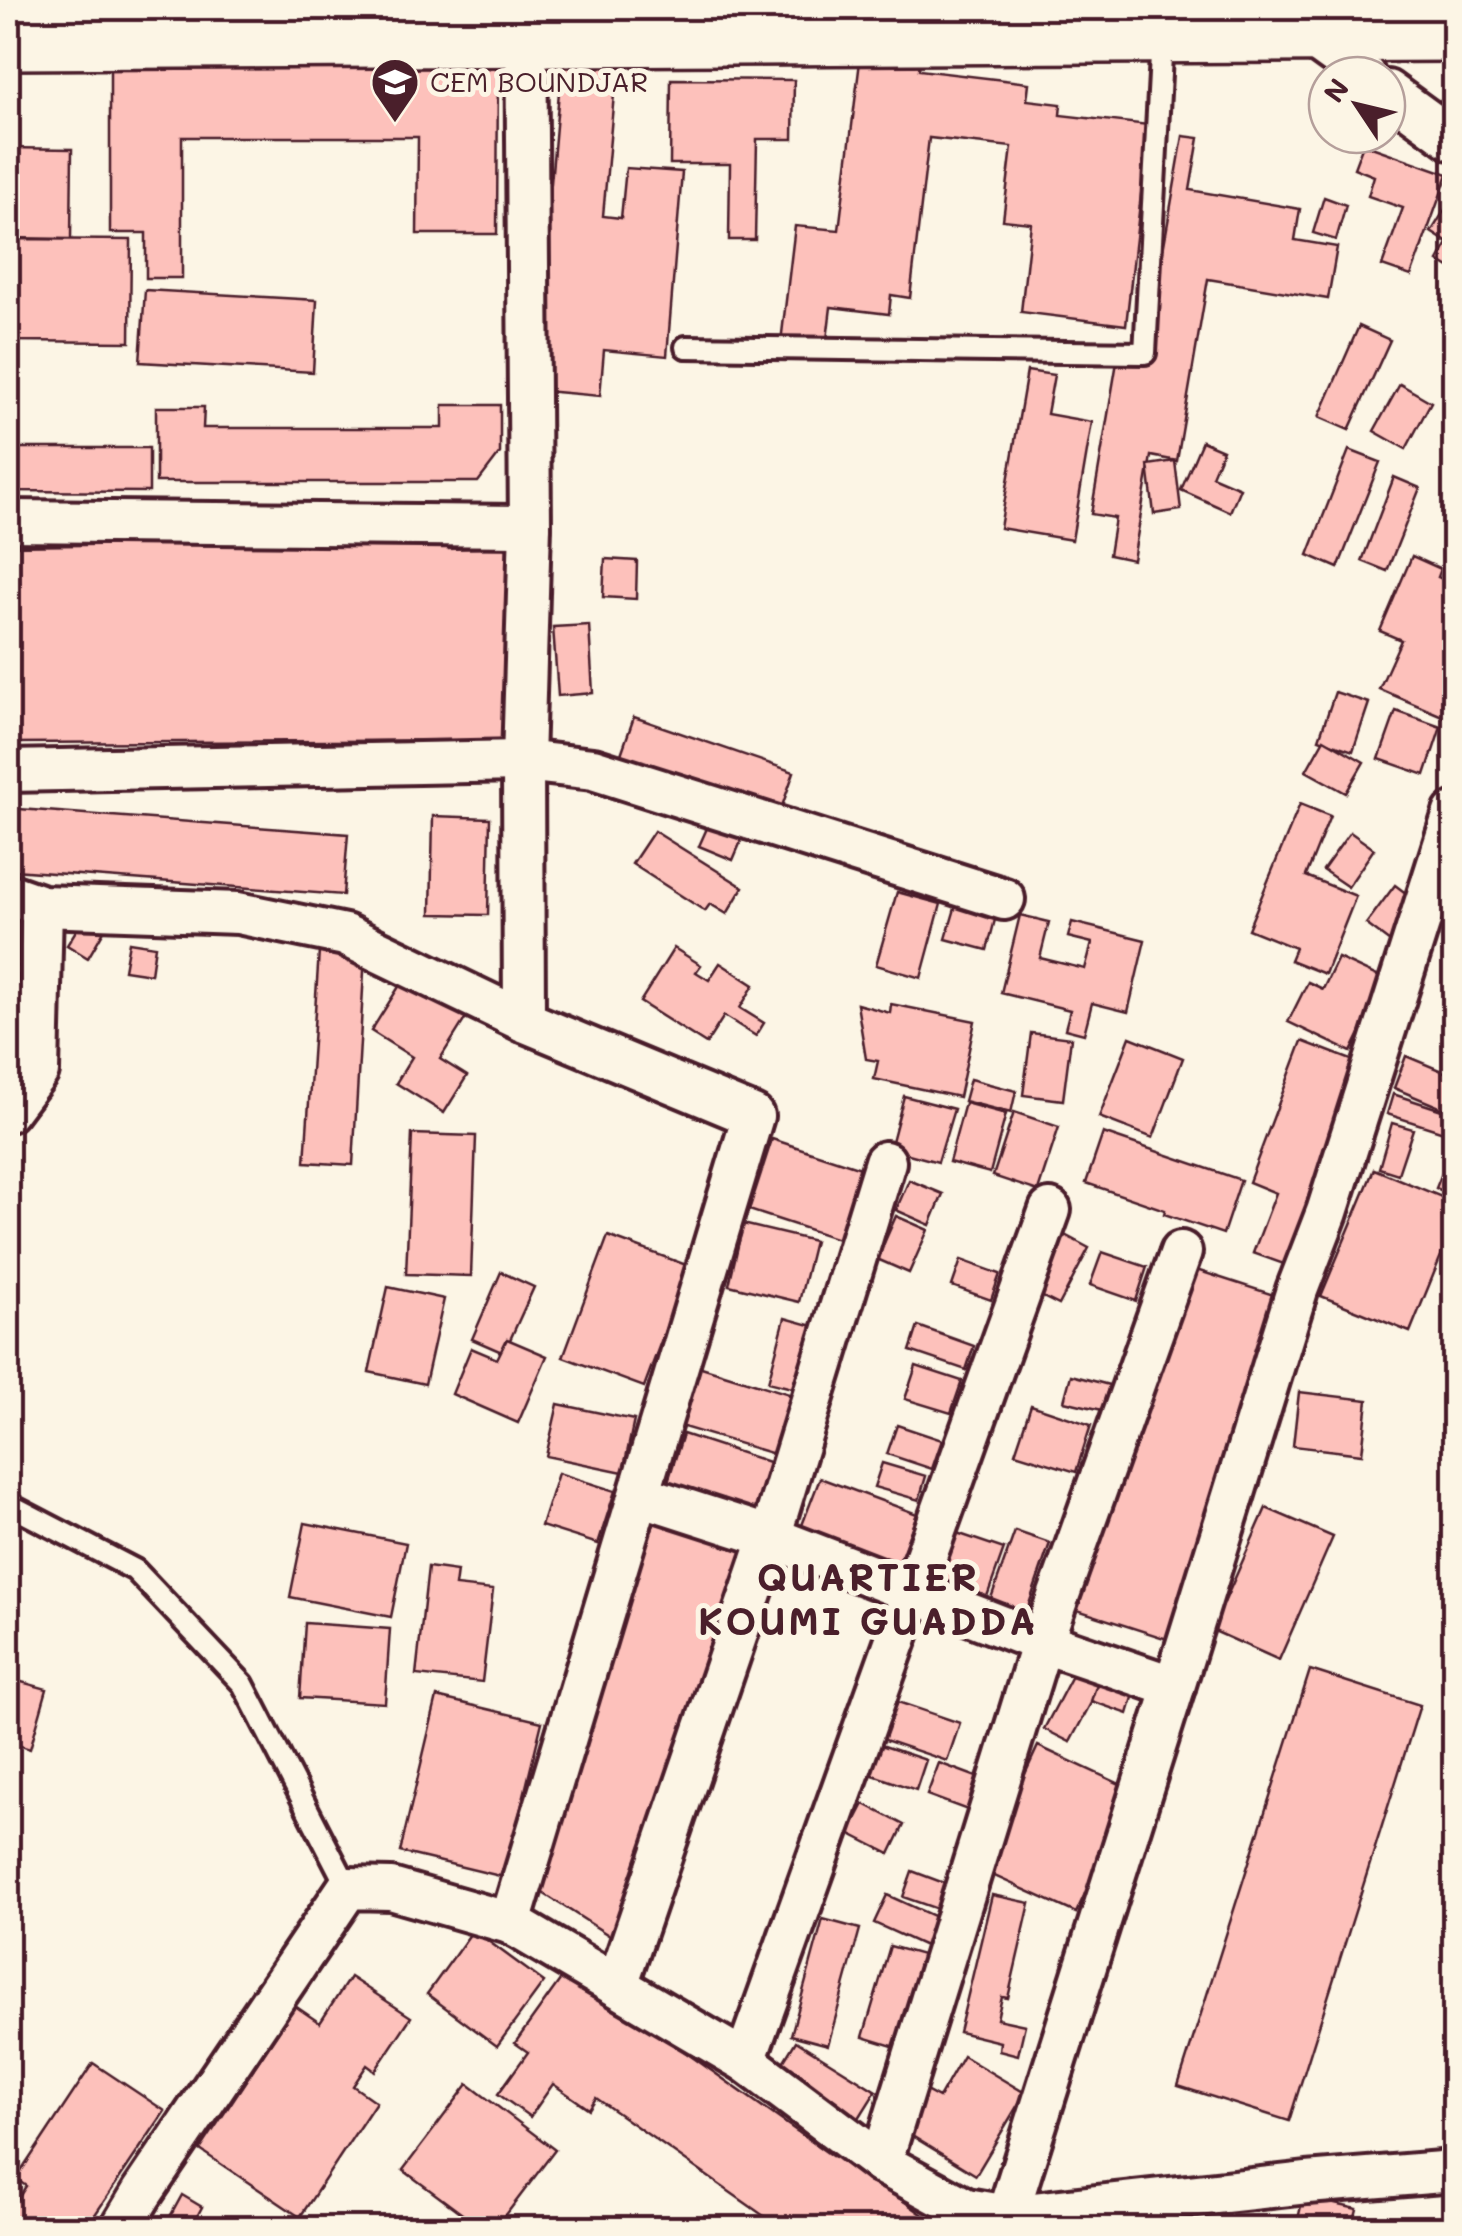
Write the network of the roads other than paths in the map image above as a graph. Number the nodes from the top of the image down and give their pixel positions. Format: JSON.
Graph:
{"nodes":[{"id":1,"x":526,"y":22,"type":"edge"},
{"id":2,"x":1454,"y":33,"type":"edge"},
{"id":3,"x":1307,"y":34,"type":"junction"},
{"id":4,"x":1162,"y":35,"type":"junction"},
{"id":5,"x":8,"y":41,"type":"edge"},
{"id":6,"x":1336,"y":55,"type":"edge"},
{"id":7,"x":1407,"y":106,"type":"edge"},
{"id":8,"x":1454,"y":140,"type":"edge"},
{"id":9,"x":686,"y":347,"type":"dead end"},
{"id":10,"x":8,"y":521,"type":"edge"},
{"id":11,"x":530,"y":526,"type":"junction"},
{"id":12,"x":523,"y":761,"type":"junction"},
{"id":13,"x":8,"y":771,"type":"edge"},
{"id":14,"x":1454,"y":813,"type":"edge"},
{"id":15,"x":1004,"y":899,"type":"dead end"},
{"id":16,"x":25,"y":900,"type":"edge"},
{"id":17,"x":524,"y":1021,"type":"junction"},
{"id":18,"x":8,"y":1114,"type":"edge"},
{"id":19,"x":885,"y":1162,"type":"dead end"},
{"id":20,"x":1050,"y":1210,"type":"dead end"},
{"id":21,"x":1181,"y":1252,"type":"dead end"},
{"id":22,"x":640,"y":1494,"type":"junction"},
{"id":23,"x":8,"y":1504,"type":"edge"},
{"id":24,"x":770,"y":1538,"type":"junction"},
{"id":25,"x":914,"y":1592,"type":"junction"},
{"id":26,"x":1042,"y":1642,"type":"junction"},
{"id":27,"x":1174,"y":1687,"type":"junction"},
{"id":28,"x":348,"y":1888,"type":"junction"},
{"id":29,"x":510,"y":1922,"type":"junction"},
{"id":30,"x":617,"y":1985,"type":"junction"},
{"id":31,"x":745,"y":2061,"type":"junction"},
{"id":32,"x":882,"y":2162,"type":"junction"},
{"id":33,"x":1454,"y":2171,"type":"edge"},
{"id":34,"x":1007,"y":2216,"type":"junction"},
{"id":35,"x":121,"y":2228,"type":"edge"}],
"edges":[{"from":1,"to":4,"type":"main road"},
{"from":1,"to":5,"type":"main road"},
{"from":1,"to":11,"type":"street"},
{"from":2,"to":3,"type":"main road"},
{"from":3,"to":4,"type":"main road"},
{"from":3,"to":6,"type":"street"},
{"from":4,"to":9,"type":"lane"},
{"from":7,"to":8,"type":"street"},
{"from":10,"to":11,"type":"street"},
{"from":11,"to":12,"type":"street"},
{"from":12,"to":13,"type":"street"},
{"from":12,"to":15,"type":"street"},
{"from":12,"to":17,"type":"street"},
{"from":14,"to":27,"type":"street"},
{"from":16,"to":17,"type":"street"},
{"from":16,"to":18,"type":"street"},
{"from":17,"to":22,"type":"street"},
{"from":19,"to":24,"type":"street"},
{"from":20,"to":25,"type":"street"},
{"from":21,"to":26,"type":"street"},
{"from":22,"to":24,"type":"street"},
{"from":22,"to":29,"type":"street"},
{"from":23,"to":28,"type":"lane"},
{"from":24,"to":25,"type":"street"},
{"from":24,"to":30,"type":"street"},
{"from":25,"to":26,"type":"street"},
{"from":25,"to":31,"type":"street"},
{"from":26,"to":27,"type":"street"},
{"from":26,"to":32,"type":"street"},
{"from":27,"to":34,"type":"street"},
{"from":28,"to":29,"type":"street"},
{"from":28,"to":35,"type":"street"},
{"from":29,"to":30,"type":"street"},
{"from":30,"to":31,"type":"street"},
{"from":31,"to":32,"type":"street"},
{"from":32,"to":34,"type":"street"},
{"from":33,"to":34,"type":"street"}]}
